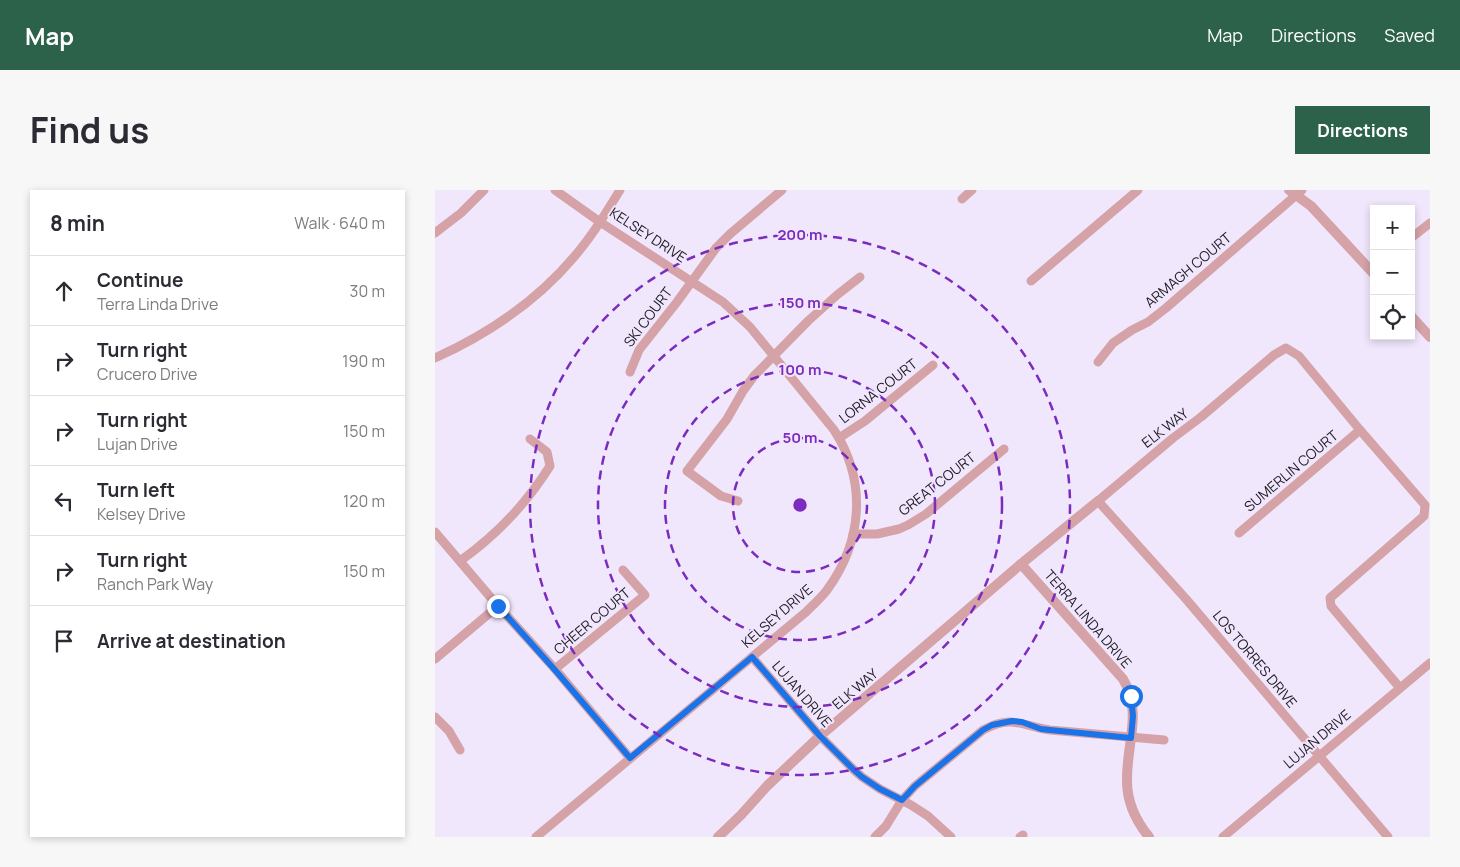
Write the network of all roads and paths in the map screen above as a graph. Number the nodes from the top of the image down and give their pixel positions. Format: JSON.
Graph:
{"nodes":[{"id":1,"x":484,"y":190,"type":"edge"},
{"id":2,"x":555,"y":190,"type":"edge"},
{"id":3,"x":620,"y":190,"type":"edge"},
{"id":4,"x":782,"y":190,"type":"edge"},
{"id":5,"x":972,"y":190,"type":"edge"},
{"id":6,"x":1138,"y":190,"type":"edge"},
{"id":7,"x":1296,"y":192,"type":"edge"},
{"id":8,"x":962,"y":199,"type":"dead end"},
{"id":9,"x":600,"y":222,"type":"junction"},
{"id":10,"x":1430,"y":223,"type":"edge"},
{"id":11,"x":435,"y":233,"type":"edge"},
{"id":12,"x":1415,"y":235,"type":"edge"},
{"id":13,"x":1370,"y":268,"type":"edge"},
{"id":14,"x":860,"y":277,"type":"dead end"},
{"id":15,"x":692,"y":281,"type":"junction"},
{"id":16,"x":1031,"y":281,"type":"dead end"},
{"id":17,"x":1415,"y":321,"type":"edge"},
{"id":18,"x":1430,"y":338,"type":"edge"},
{"id":19,"x":774,"y":356,"type":"junction"},
{"id":20,"x":435,"y":358,"type":"edge"},
{"id":21,"x":1098,"y":362,"type":"dead end"},
{"id":22,"x":933,"y":365,"type":"dead end"},
{"id":23,"x":629,"y":372,"type":"dead end"},
{"id":24,"x":1360,"y":430,"type":"junction"},
{"id":25,"x":839,"y":438,"type":"junction"},
{"id":26,"x":530,"y":439,"type":"dead end"},
{"id":27,"x":1004,"y":449,"type":"dead end"},
{"id":28,"x":738,"y":501,"type":"dead end"},
{"id":29,"x":1097,"y":501,"type":"junction"},
{"id":30,"x":435,"y":532,"type":"edge"},
{"id":31,"x":1239,"y":532,"type":"dead end"},
{"id":32,"x":853,"y":534,"type":"junction"},
{"id":33,"x":460,"y":561,"type":"junction"},
{"id":34,"x":1021,"y":564,"type":"junction"},
{"id":35,"x":623,"y":570,"type":"dead end"},
{"id":36,"x":498,"y":606,"type":"junction"},
{"id":37,"x":752,"y":657,"type":"junction"},
{"id":38,"x":435,"y":659,"type":"edge"},
{"id":39,"x":1430,"y":663,"type":"edge"},
{"id":40,"x":555,"y":670,"type":"junction"},
{"id":41,"x":1400,"y":688,"type":"junction"},
{"id":42,"x":435,"y":717,"type":"edge"},
{"id":43,"x":820,"y":736,"type":"junction"},
{"id":44,"x":1131,"y":738,"type":"junction"},
{"id":45,"x":1164,"y":740,"type":"dead end"},
{"id":46,"x":460,"y":750,"type":"dead end"},
{"id":47,"x":1319,"y":756,"type":"junction"},
{"id":48,"x":630,"y":758,"type":"junction"},
{"id":49,"x":902,"y":800,"type":"junction"},
{"id":50,"x":536,"y":837,"type":"edge"},
{"id":51,"x":718,"y":837,"type":"edge"},
{"id":52,"x":875,"y":837,"type":"edge"},
{"id":53,"x":951,"y":837,"type":"edge"},
{"id":54,"x":1149,"y":837,"type":"edge"},
{"id":55,"x":1223,"y":837,"type":"edge"},
{"id":56,"x":1388,"y":837,"type":"edge"}],
"edges":[{"from":1,"to":11,"type":"street"},
{"from":2,"to":9,"type":"street","name":"KELSEY DRIVE"},
{"from":3,"to":9,"type":"street"},
{"from":4,"to":15,"type":"street","name":"SKI COURT"},
{"from":5,"to":8,"type":"street"},
{"from":6,"to":16,"type":"street"},
{"from":7,"to":13,"type":"street"},
{"from":7,"to":21,"type":"street","name":"ARMAGH COURT"},
{"from":9,"to":15,"type":"street","name":"KELSEY DRIVE"},
{"from":9,"to":20,"type":"street"},
{"from":10,"to":12,"type":"street"},
{"from":14,"to":19,"type":"street"},
{"from":15,"to":19,"type":"street","name":"KELSEY DRIVE"},
{"from":15,"to":23,"type":"street","name":"SKI COURT"},
{"from":17,"to":18,"type":"street"},
{"from":19,"to":25,"type":"street","name":"KELSEY DRIVE"},
{"from":19,"to":28,"type":"street"},
{"from":22,"to":25,"type":"street","name":"LORNA COURT"},
{"from":24,"to":29,"type":"street","name":"ELK WAY"},
{"from":24,"to":31,"type":"street","name":"SUMERLIN COURT"},
{"from":24,"to":41,"type":"street","name":"ELK WAY"},
{"from":25,"to":32,"type":"street","name":"KELSEY DRIVE"},
{"from":26,"to":33,"type":"street"},
{"from":27,"to":32,"type":"street","name":"GREAT COURT"},
{"from":29,"to":34,"type":"street","name":"ELK WAY"},
{"from":29,"to":47,"type":"street","name":"LOS TORRES DRIVE"},
{"from":30,"to":33,"type":"street"},
{"from":32,"to":37,"type":"street","name":"KELSEY DRIVE"},
{"from":33,"to":36,"type":"street"},
{"from":34,"to":43,"type":"street","name":"ELK WAY"},
{"from":34,"to":44,"type":"street","name":"TERRA LINDA DRIVE"},
{"from":35,"to":40,"type":"street","name":"CHEER COURT"},
{"from":36,"to":38,"type":"street"},
{"from":36,"to":40,"type":"street"},
{"from":37,"to":43,"type":"street","name":"LUJAN DRIVE"},
{"from":37,"to":48,"type":"street","name":"KELSEY DRIVE"},
{"from":39,"to":41,"type":"street","name":"LUJAN DRIVE"},
{"from":40,"to":48,"type":"street"},
{"from":41,"to":47,"type":"street","name":"LUJAN DRIVE"},
{"from":42,"to":46,"type":"street"},
{"from":43,"to":49,"type":"street","name":"LUJAN DRIVE"},
{"from":43,"to":51,"type":"street","name":"ELK WAY"},
{"from":44,"to":45,"type":"street"},
{"from":44,"to":49,"type":"street"},
{"from":44,"to":54,"type":"street","name":"TERRA LINDA DRIVE"},
{"from":47,"to":55,"type":"street","name":"LUJAN DRIVE"},
{"from":47,"to":56,"type":"street","name":"LOS TORRES DRIVE"},
{"from":48,"to":50,"type":"street","name":"KELSEY DRIVE"},
{"from":49,"to":52,"type":"street"},
{"from":49,"to":53,"type":"street","name":"LUJAN DRIVE"}]}
